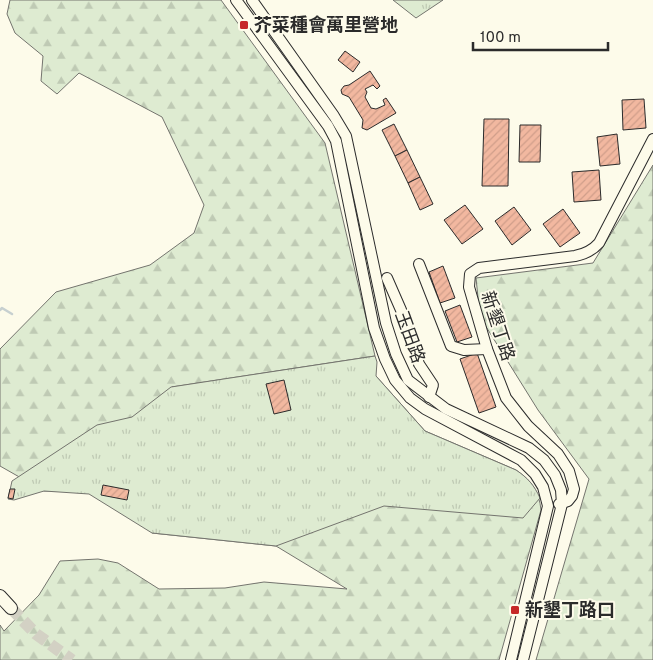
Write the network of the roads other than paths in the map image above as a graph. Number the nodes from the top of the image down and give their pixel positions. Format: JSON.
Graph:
{"nodes":[{"id":1,"x":236,"y":0,"type":"edge"},
{"id":2,"x":252,"y":0,"type":"edge"},
{"id":3,"x":653,"y":139,"type":"edge"},
{"id":4,"x":419,"y":264,"type":"dead end"},
{"id":5,"x":387,"y":278,"type":"dead end"},
{"id":6,"x":487,"y":349,"type":"junction"},
{"id":7,"x":429,"y":397,"type":"junction"},
{"id":8,"x":562,"y":504,"type":"junction"},
{"id":9,"x":548,"y":506,"type":"junction"},
{"id":10,"x":0,"y":596,"type":"edge"},
{"id":11,"x":10,"y":608,"type":"tunnel mouth"},
{"id":12,"x":511,"y":660,"type":"edge"},
{"id":13,"x":523,"y":660,"type":"edge"}],
"edges":[{"from":1,"to":9,"type":"street","name":"玉田路"},
{"from":2,"to":7,"type":"street","name":"玉田路"},
{"from":3,"to":6,"type":"street","name":"新墾丁路"},
{"from":4,"to":6,"type":"street"},
{"from":5,"to":7,"type":"street"},
{"from":6,"to":8,"type":"street","name":"新墾丁路"},
{"from":7,"to":8,"type":"street","name":"玉田路"},
{"from":8,"to":9,"type":"street"},
{"from":8,"to":13,"type":"street","name":"玉田路"},
{"from":9,"to":12,"type":"street"},
{"from":10,"to":11,"type":"main road"}]}
